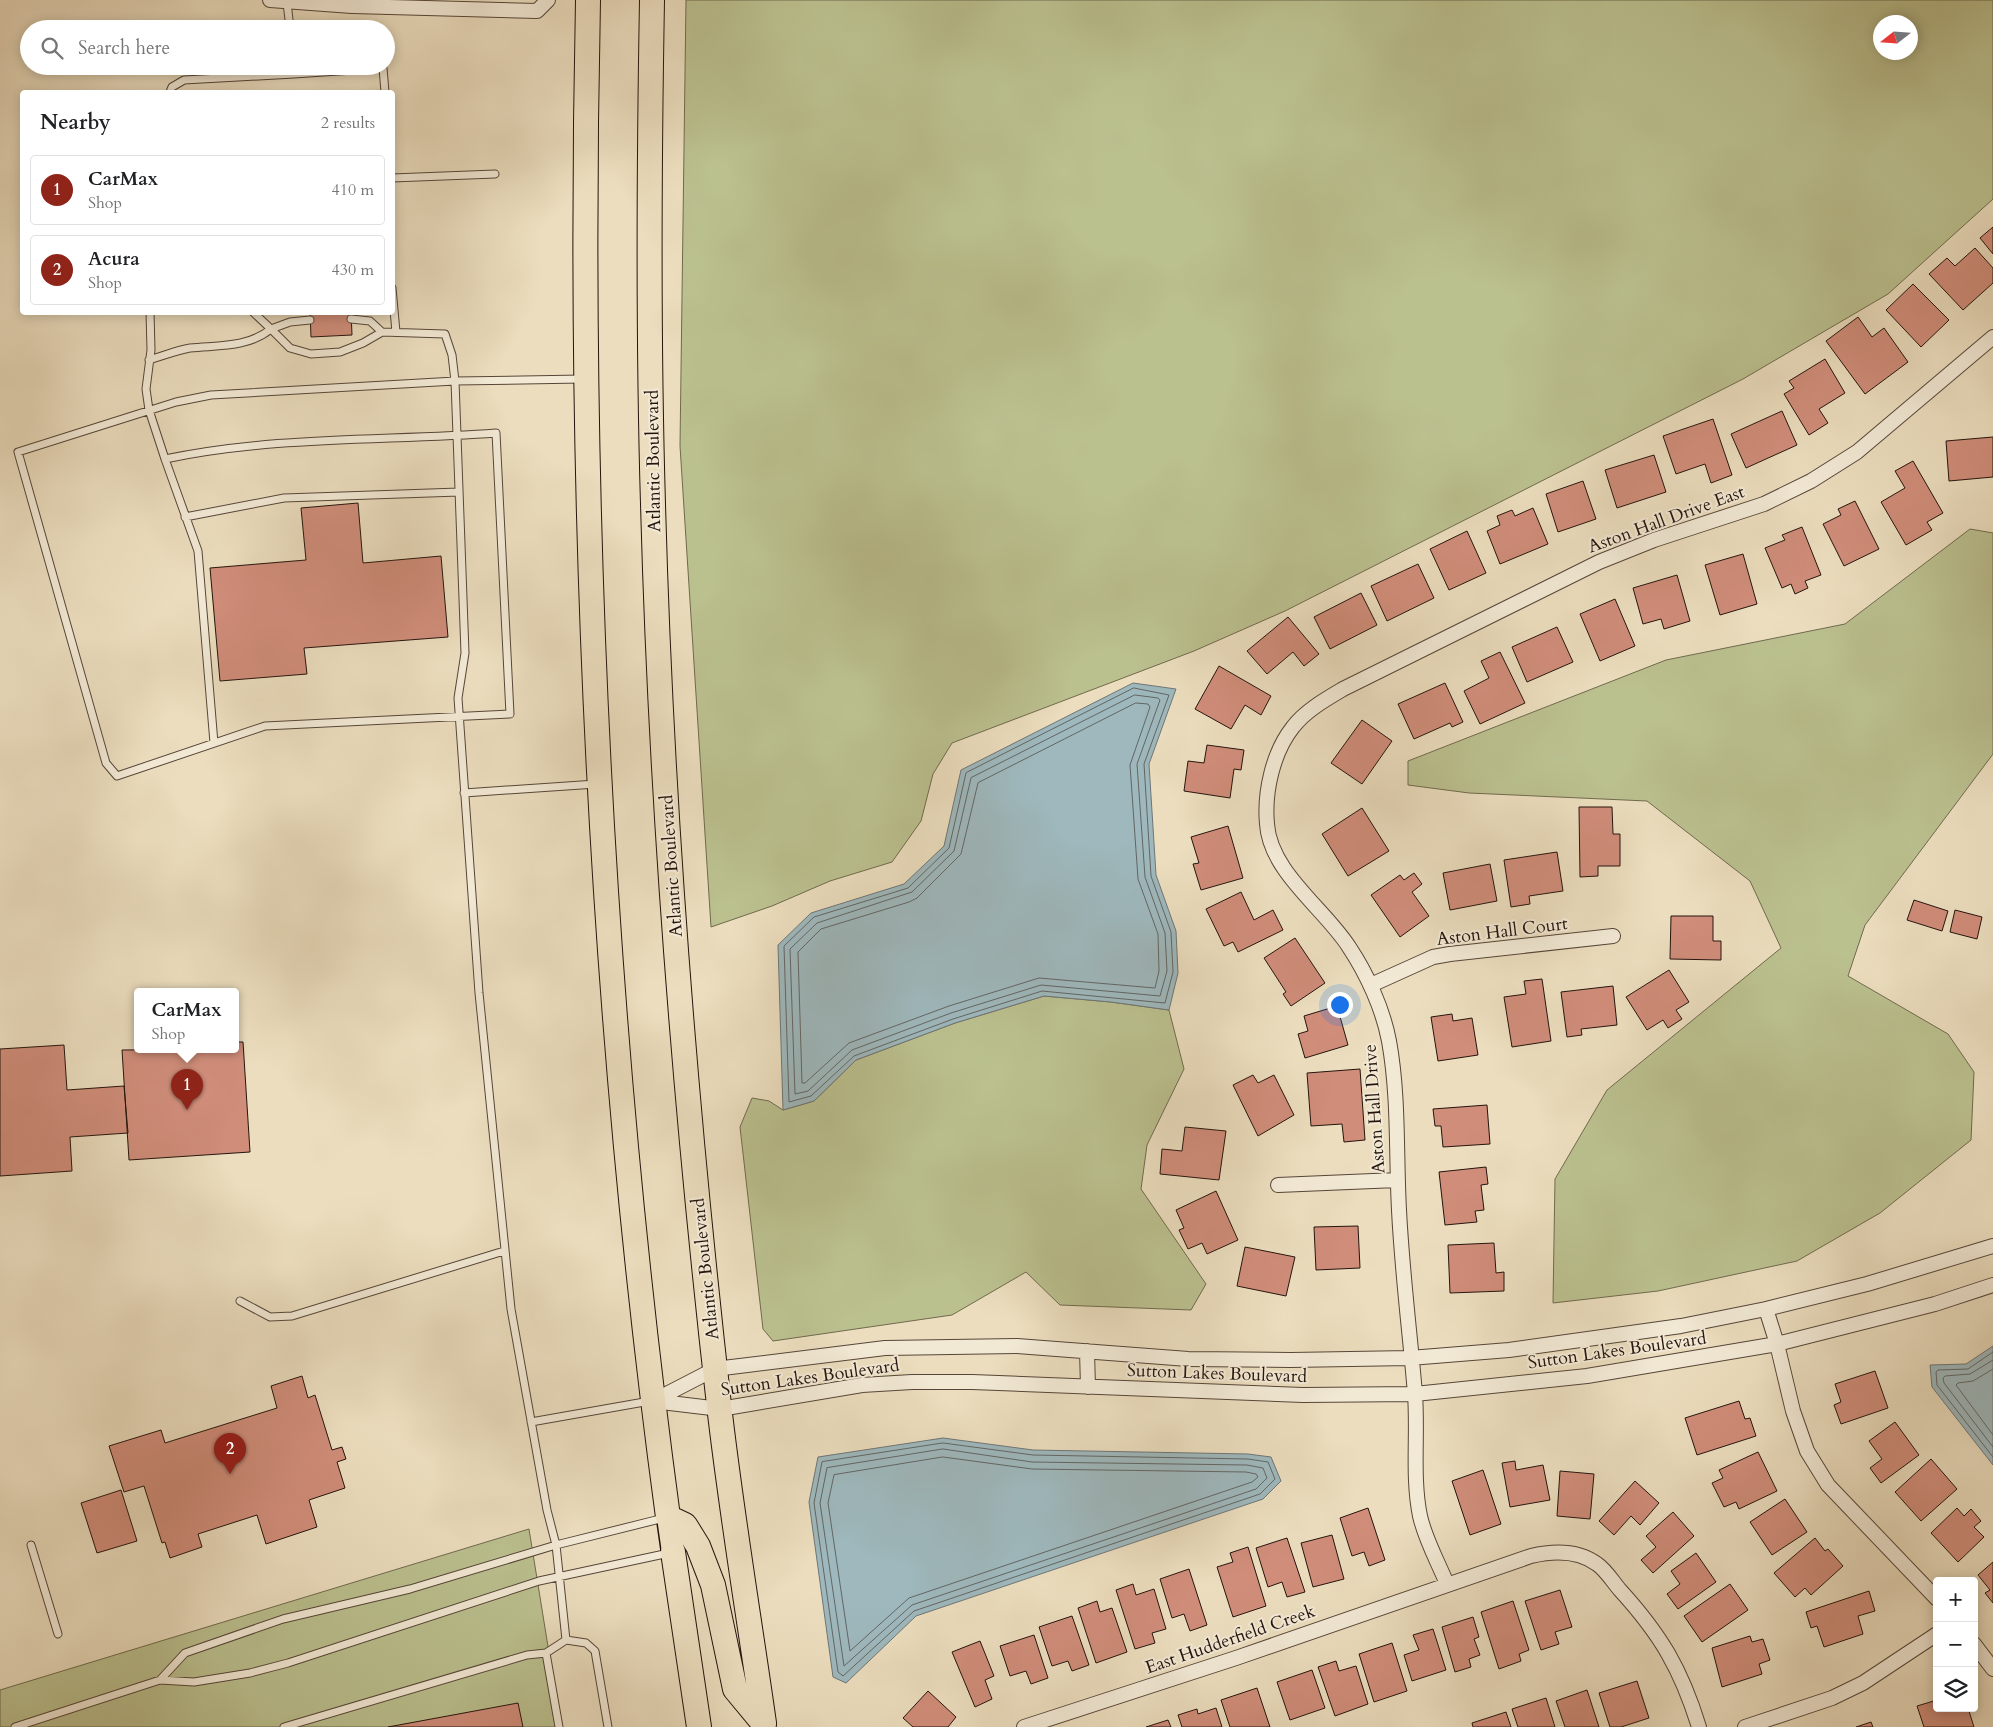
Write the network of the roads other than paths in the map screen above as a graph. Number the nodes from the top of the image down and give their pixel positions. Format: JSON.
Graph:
{"nodes":[{"id":1,"x":270,"y":0,"type":"edge"},
{"id":2,"x":548,"y":0,"type":"edge"},
{"id":3,"x":588,"y":0,"type":"edge"},
{"id":4,"x":652,"y":0,"type":"edge"},
{"id":5,"x":288,"y":1,"type":"edge"},
{"id":6,"x":289,"y":20,"type":"edge"},
{"id":7,"x":276,"y":75,"type":"edge"},
{"id":8,"x":384,"y":75,"type":"edge"},
{"id":9,"x":171,"y":90,"type":"edge"},
{"id":10,"x":385,"y":90,"type":"edge"},
{"id":11,"x":495,"y":174,"type":"dead end"},
{"id":12,"x":395,"y":178,"type":"edge"},
{"id":13,"x":150,"y":315,"type":"edge"},
{"id":14,"x":256,"y":315,"type":"edge"},
{"id":15,"x":394,"y":315,"type":"edge"},
{"id":16,"x":351,"y":319,"type":"dead end"},
{"id":17,"x":310,"y":320,"type":"dead end"},
{"id":18,"x":271,"y":329,"type":"junction"},
{"id":19,"x":382,"y":332,"type":"junction"},
{"id":20,"x":396,"y":332,"type":"junction"},
{"id":21,"x":1990,"y":344,"type":"edge"},
{"id":22,"x":149,"y":360,"type":"junction"},
{"id":23,"x":585,"y":379,"type":"junction"},
{"id":24,"x":455,"y":381,"type":"junction"},
{"id":25,"x":149,"y":410,"type":"junction"},
{"id":26,"x":457,"y":436,"type":"junction"},
{"id":27,"x":165,"y":459,"type":"junction"},
{"id":28,"x":459,"y":492,"type":"junction"},
{"id":29,"x":186,"y":517,"type":"junction"},
{"id":30,"x":459,"y":718,"type":"junction"},
{"id":31,"x":214,"y":743,"type":"junction"},
{"id":32,"x":1273,"y":768,"type":"joint"},
{"id":33,"x":600,"y":784,"type":"junction"},
{"id":34,"x":464,"y":793,"type":"junction"},
{"id":35,"x":1613,"y":936,"type":"dead end"},
{"id":36,"x":1371,"y":985,"type":"junction"},
{"id":37,"x":1397,"y":1180,"type":"junction"},
{"id":38,"x":1278,"y":1185,"type":"dead end"},
{"id":39,"x":1993,"y":1246,"type":"edge"},
{"id":40,"x":504,"y":1251,"type":"junction"},
{"id":41,"x":1993,"y":1285,"type":"edge"},
{"id":42,"x":240,"y":1301,"type":"dead end"},
{"id":43,"x":1766,"y":1308,"type":"junction"},
{"id":44,"x":1777,"y":1344,"type":"junction"},
{"id":45,"x":1087,"y":1351,"type":"junction"},
{"id":46,"x":1410,"y":1358,"type":"junction"},
{"id":47,"x":715,"y":1369,"type":"junction"},
{"id":48,"x":1088,"y":1387,"type":"junction"},
{"id":49,"x":1415,"y":1394,"type":"junction"},
{"id":50,"x":653,"y":1401,"type":"junction"},
{"id":51,"x":720,"y":1409,"type":"junction"},
{"id":52,"x":531,"y":1422,"type":"junction"},
{"id":53,"x":668,"y":1517,"type":"junction"},
{"id":54,"x":31,"y":1545,"type":"dead end"},
{"id":55,"x":556,"y":1545,"type":"junction"},
{"id":56,"x":674,"y":1552,"type":"junction"},
{"id":57,"x":561,"y":1576,"type":"junction"},
{"id":58,"x":1447,"y":1584,"type":"junction"},
{"id":59,"x":1933,"y":1595,"type":"edge"},
{"id":60,"x":58,"y":1634,"type":"dead end"},
{"id":61,"x":1933,"y":1637,"type":"edge"},
{"id":62,"x":566,"y":1640,"type":"junction"},
{"id":63,"x":1978,"y":1649,"type":"edge"},
{"id":64,"x":546,"y":1653,"type":"junction"},
{"id":65,"x":1993,"y":1669,"type":"edge"},
{"id":66,"x":160,"y":1680,"type":"junction"},
{"id":67,"x":694,"y":1698,"type":"junction"},
{"id":68,"x":765,"y":1725,"type":"edge"},
{"id":69,"x":15,"y":1727,"type":"edge"},
{"id":70,"x":284,"y":1727,"type":"edge"},
{"id":71,"x":558,"y":1727,"type":"edge"},
{"id":72,"x":608,"y":1727,"type":"edge"},
{"id":73,"x":699,"y":1727,"type":"edge"},
{"id":74,"x":709,"y":1727,"type":"edge"},
{"id":75,"x":1024,"y":1727,"type":"edge"},
{"id":76,"x":1699,"y":1727,"type":"edge"},
{"id":77,"x":1745,"y":1727,"type":"edge"}],
"edges":[{"from":1,"to":5,"type":"street"},
{"from":2,"to":5,"type":"street"},
{"from":3,"to":23,"type":"highway"},
{"from":4,"to":47,"type":"highway","name":"Atlantic Boulevard"},
{"from":5,"to":6,"type":"lane"},
{"from":7,"to":9,"type":"lane"},
{"from":8,"to":10,"type":"lane"},
{"from":11,"to":12,"type":"lane"},
{"from":13,"to":22,"type":"lane"},
{"from":14,"to":18,"type":"lane"},
{"from":15,"to":20,"type":"lane"},
{"from":16,"to":19,"type":"lane"},
{"from":17,"to":18,"type":"lane"},
{"from":18,"to":19,"type":"lane"},
{"from":18,"to":22,"type":"lane"},
{"from":19,"to":20,"type":"lane"},
{"from":20,"to":24,"type":"lane"},
{"from":21,"to":32,"type":"street","name":"Aston Hall Drive East"},
{"from":22,"to":25,"type":"lane"},
{"from":23,"to":24,"type":"lane"},
{"from":23,"to":33,"type":"highway"},
{"from":24,"to":25,"type":"lane"},
{"from":24,"to":26,"type":"lane"},
{"from":25,"to":27,"type":"lane"},
{"from":25,"to":31,"type":"lane"},
{"from":26,"to":27,"type":"lane"},
{"from":26,"to":28,"type":"lane"},
{"from":26,"to":30,"type":"lane"},
{"from":27,"to":29,"type":"lane"},
{"from":28,"to":29,"type":"lane"},
{"from":28,"to":30,"type":"lane"},
{"from":29,"to":31,"type":"lane"},
{"from":30,"to":31,"type":"lane"},
{"from":30,"to":34,"type":"lane"},
{"from":32,"to":36,"type":"street","name":"Aston Hall Drive"},
{"from":33,"to":34,"type":"lane"},
{"from":33,"to":50,"type":"highway"},
{"from":34,"to":40,"type":"lane"},
{"from":35,"to":36,"type":"street","name":"Aston Hall Court"},
{"from":36,"to":37,"type":"street","name":"Aston Hall Drive"},
{"from":37,"to":38,"type":"street"},
{"from":37,"to":46,"type":"street","name":"Aston Hall Drive"},
{"from":39,"to":43,"type":"street","name":"Sutton Lakes Boulevard"},
{"from":40,"to":42,"type":"lane"},
{"from":40,"to":52,"type":"lane"},
{"from":41,"to":44,"type":"street","name":"Sutton Lakes Boulevard"},
{"from":43,"to":44,"type":"street"},
{"from":43,"to":46,"type":"street","name":"Sutton Lakes Boulevard"},
{"from":44,"to":49,"type":"street","name":"Sutton Lakes Boulevard"},
{"from":44,"to":59,"type":"street"},
{"from":45,"to":46,"type":"street","name":"Sutton Lakes Boulevard"},
{"from":45,"to":47,"type":"street","name":"Sutton Lakes Boulevard"},
{"from":45,"to":48,"type":"street"},
{"from":46,"to":49,"type":"street","name":"Aston Hall Drive"},
{"from":47,"to":50,"type":"street","name":"Sutton Lakes Boulevard"},
{"from":47,"to":51,"type":"highway","name":"Atlantic Boulevard"},
{"from":48,"to":49,"type":"street","name":"Sutton Lakes Boulevard"},
{"from":48,"to":51,"type":"street","name":"Sutton Lakes Boulevard"},
{"from":49,"to":58,"type":"street","name":"Aston Hall Drive"},
{"from":50,"to":51,"type":"street","name":"Sutton Lakes Boulevard"},
{"from":50,"to":52,"type":"lane"},
{"from":50,"to":53,"type":"highway"},
{"from":51,"to":68,"type":"highway","name":"Atlantic Boulevard"},
{"from":52,"to":55,"type":"lane"},
{"from":53,"to":55,"type":"lane"},
{"from":53,"to":56,"type":"main road"},
{"from":53,"to":68,"type":"highway"},
{"from":54,"to":60,"type":"lane"},
{"from":55,"to":57,"type":"lane"},
{"from":55,"to":66,"type":"lane"},
{"from":56,"to":57,"type":"lane"},
{"from":56,"to":67,"type":"highway"},
{"from":57,"to":62,"type":"lane"},
{"from":57,"to":66,"type":"lane"},
{"from":58,"to":75,"type":"street","name":"East Hudderfield Creek"},
{"from":58,"to":76,"type":"street","name":"East Hudderfield Creek"},
{"from":61,"to":77,"type":"street"},
{"from":62,"to":64,"type":"lane"},
{"from":62,"to":72,"type":"lane"},
{"from":63,"to":65,"type":"street"},
{"from":64,"to":70,"type":"lane"},
{"from":64,"to":71,"type":"lane"},
{"from":66,"to":69,"type":"lane"},
{"from":67,"to":73,"type":"highway"},
{"from":67,"to":74,"type":"highway"}]}
